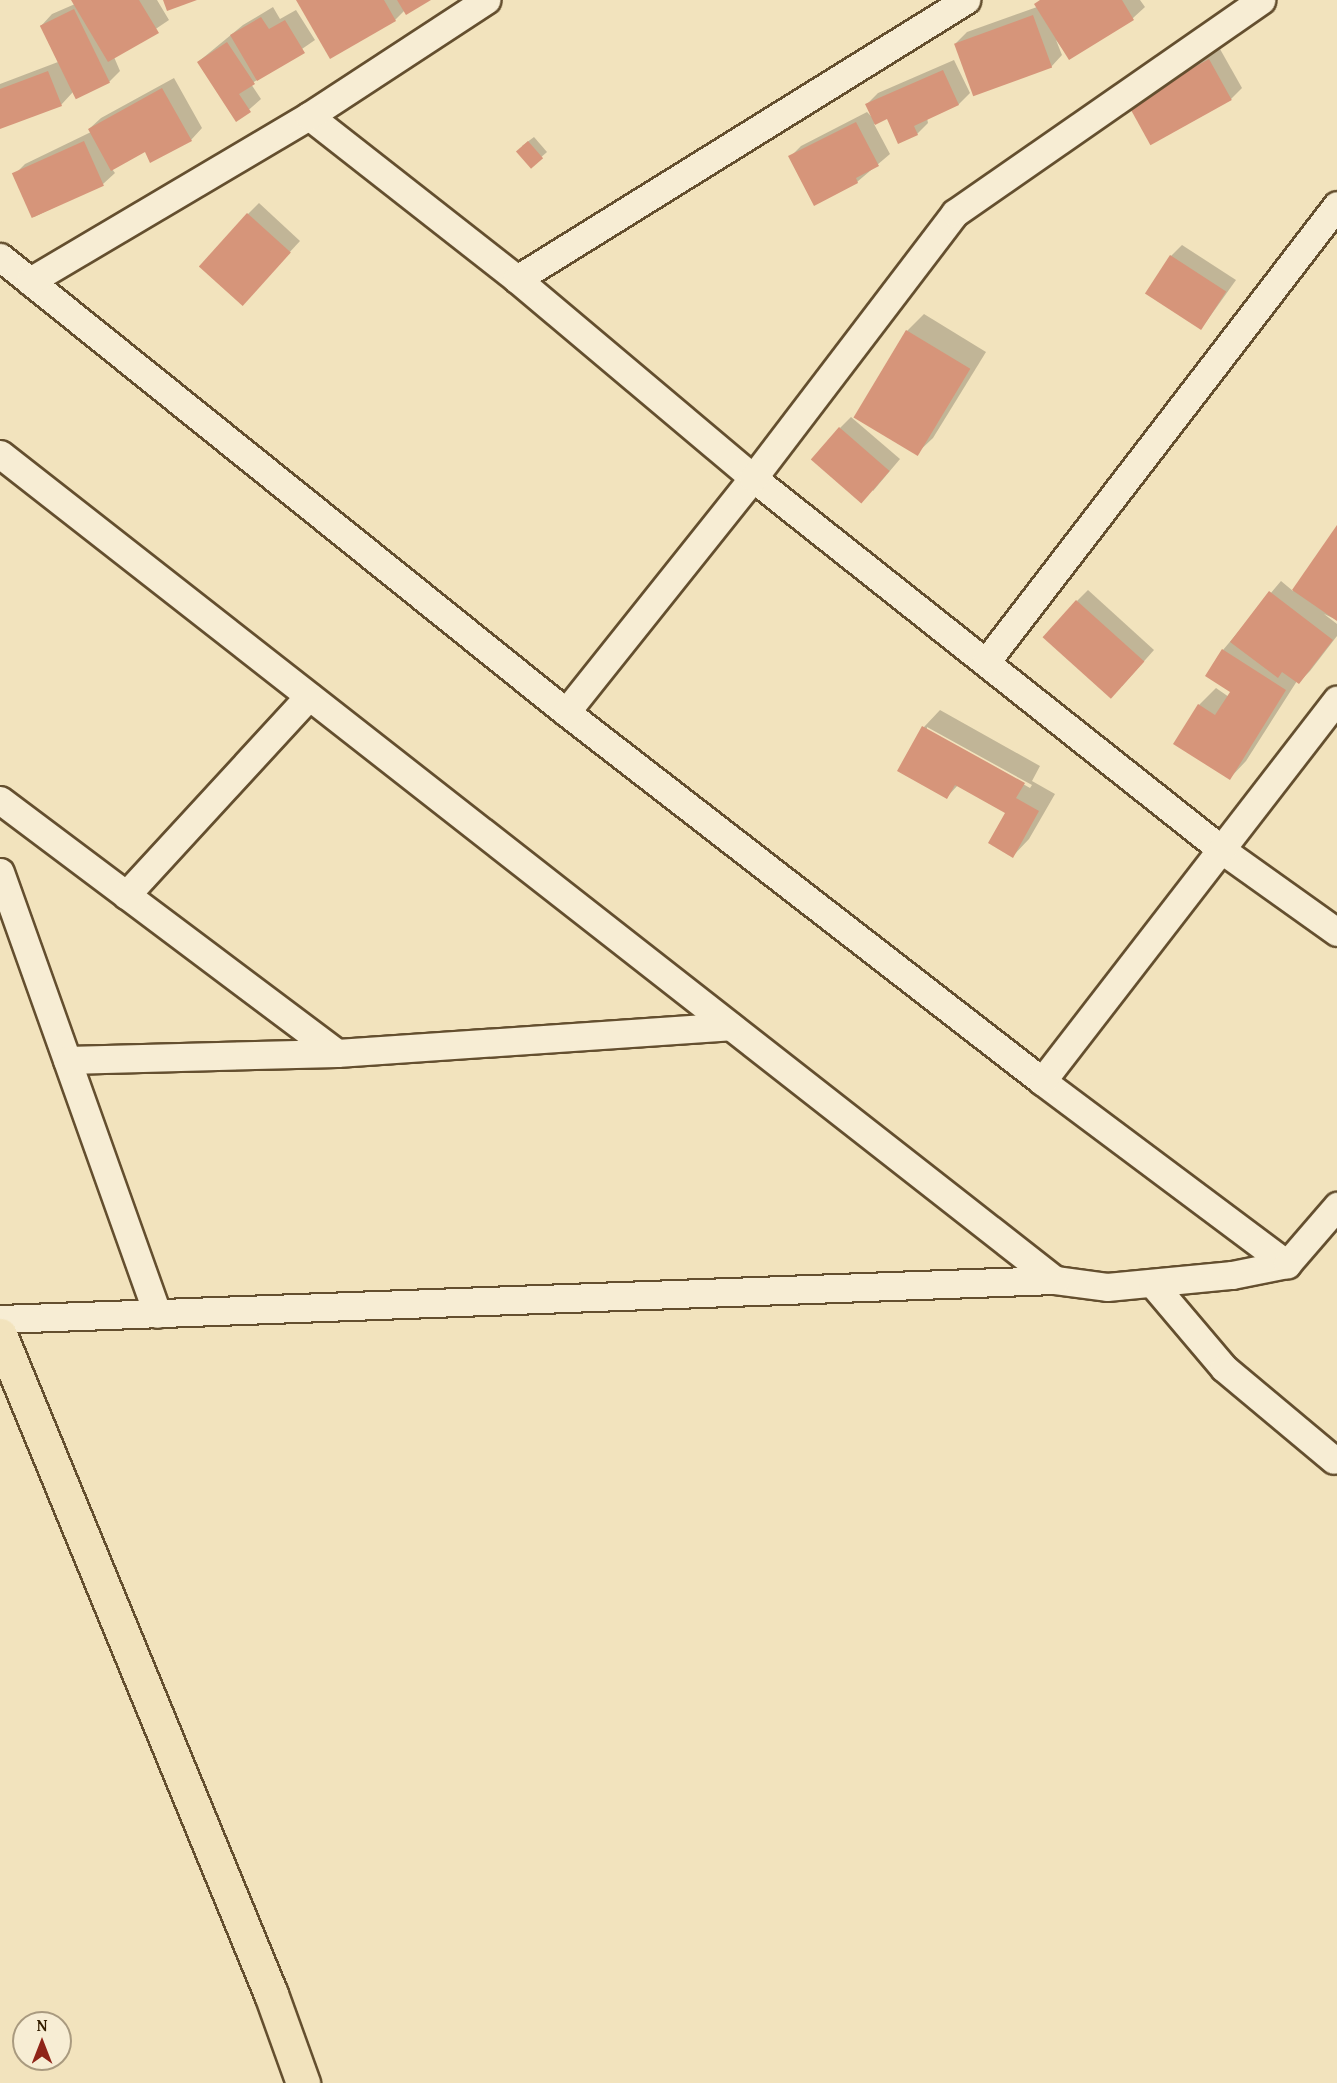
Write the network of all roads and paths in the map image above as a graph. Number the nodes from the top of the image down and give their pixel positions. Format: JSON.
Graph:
{"nodes":[{"id":1,"x":486,"y":0,"type":"edge"},
{"id":2,"x":966,"y":0,"type":"edge"},
{"id":3,"x":1261,"y":0,"type":"edge"},
{"id":4,"x":309,"y":116,"type":"junction"},
{"id":5,"x":1337,"y":205,"type":"edge"},
{"id":6,"x":0,"y":257,"type":"edge"},
{"id":7,"x":517,"y":279,"type":"junction"},
{"id":8,"x":30,"y":281,"type":"junction"},
{"id":9,"x":0,"y":454,"type":"edge"},
{"id":10,"x":753,"y":478,"type":"junction"},
{"id":11,"x":986,"y":662,"type":"junction"},
{"id":12,"x":309,"y":696,"type":"junction"},
{"id":13,"x":1337,"y":699,"type":"edge"},
{"id":14,"x":566,"y":712,"type":"junction"},
{"id":15,"x":0,"y":800,"type":"edge"},
{"id":16,"x":1222,"y":850,"type":"junction"},
{"id":17,"x":0,"y":872,"type":"edge"},
{"id":18,"x":126,"y":895,"type":"junction"},
{"id":19,"x":1337,"y":932,"type":"edge"},
{"id":20,"x":730,"y":1026,"type":"junction"},
{"id":21,"x":337,"y":1053,"type":"junction"},
{"id":22,"x":67,"y":1060,"type":"junction"},
{"id":23,"x":1042,"y":1081,"type":"junction"},
{"id":24,"x":1337,"y":1206,"type":"edge"},
{"id":25,"x":1287,"y":1264,"type":"junction"},
{"id":26,"x":1055,"y":1280,"type":"junction"},
{"id":27,"x":1152,"y":1282,"type":"junction"},
{"id":28,"x":157,"y":1314,"type":"junction"},
{"id":29,"x":0,"y":1319,"type":"edge"},
{"id":30,"x":0,"y":1335,"type":"edge"},
{"id":31,"x":1334,"y":1460,"type":"dead end"},
{"id":32,"x":303,"y":2083,"type":"edge"}],
"edges":[{"from":1,"to":4,"type":"street"},
{"from":2,"to":7,"type":"street"},
{"from":3,"to":10,"type":"street"},
{"from":4,"to":7,"type":"street"},
{"from":4,"to":8,"type":"street"},
{"from":5,"to":11,"type":"street"},
{"from":6,"to":8,"type":"street"},
{"from":7,"to":10,"type":"street"},
{"from":8,"to":14,"type":"street"},
{"from":9,"to":12,"type":"street"},
{"from":10,"to":11,"type":"street"},
{"from":10,"to":14,"type":"street"},
{"from":11,"to":16,"type":"street"},
{"from":12,"to":18,"type":"street"},
{"from":12,"to":20,"type":"street"},
{"from":13,"to":16,"type":"street"},
{"from":14,"to":23,"type":"street"},
{"from":15,"to":18,"type":"street"},
{"from":16,"to":19,"type":"street"},
{"from":16,"to":23,"type":"street"},
{"from":17,"to":22,"type":"street"},
{"from":18,"to":21,"type":"street"},
{"from":20,"to":21,"type":"street"},
{"from":20,"to":26,"type":"street"},
{"from":21,"to":22,"type":"street"},
{"from":22,"to":28,"type":"street"},
{"from":23,"to":25,"type":"street"},
{"from":24,"to":25,"type":"street"},
{"from":25,"to":27,"type":"street"},
{"from":26,"to":27,"type":"street"},
{"from":26,"to":28,"type":"street"},
{"from":27,"to":31,"type":"street"},
{"from":28,"to":29,"type":"street"},
{"from":30,"to":32,"type":"main road"}]}
